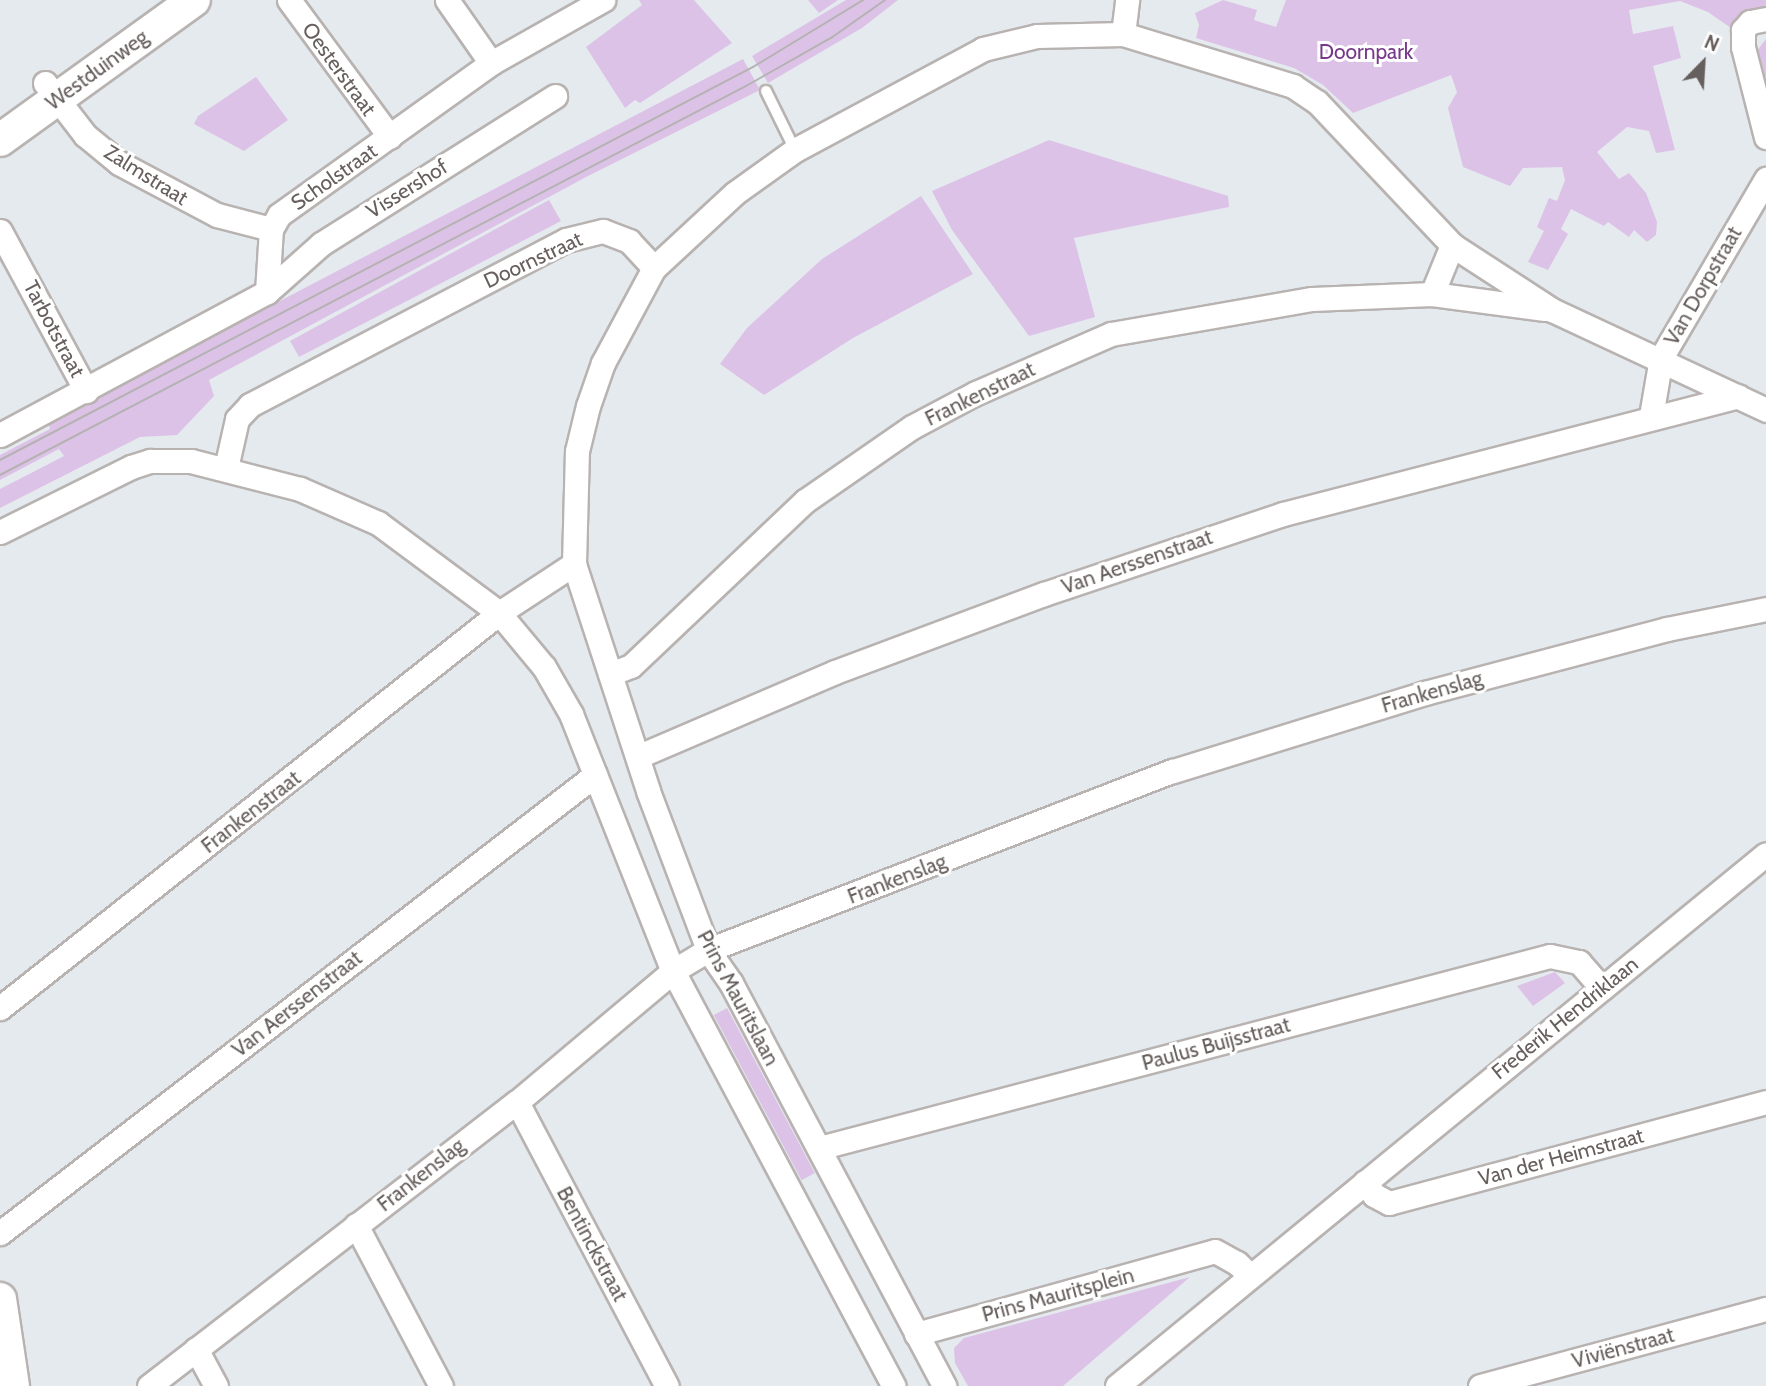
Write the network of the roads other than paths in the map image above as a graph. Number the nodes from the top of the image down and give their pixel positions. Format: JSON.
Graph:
{"nodes":[{"id":1,"x":161,"y":0,"type":"edge"},
{"id":2,"x":194,"y":0,"type":"edge"},
{"id":3,"x":289,"y":0,"type":"edge"},
{"id":4,"x":447,"y":0,"type":"edge"},
{"id":5,"x":603,"y":0,"type":"edge"},
{"id":6,"x":1127,"y":0,"type":"edge"},
{"id":7,"x":1766,"y":19,"type":"edge"},
{"id":8,"x":1123,"y":34,"type":"junction"},
{"id":9,"x":491,"y":63,"type":"junction"},
{"id":10,"x":50,"y":91,"type":"junction"},
{"id":11,"x":766,"y":92,"type":"dead end"},
{"id":12,"x":555,"y":96,"type":"dead end"},
{"id":13,"x":0,"y":115,"type":"edge"},
{"id":14,"x":1766,"y":137,"type":"edge"},
{"id":15,"x":390,"y":138,"type":"junction"},
{"id":16,"x":0,"y":140,"type":"edge"},
{"id":17,"x":795,"y":150,"type":"junction"},
{"id":18,"x":1766,"y":178,"type":"edge"},
{"id":19,"x":271,"y":229,"type":"junction"},
{"id":20,"x":0,"y":231,"type":"edge"},
{"id":21,"x":1452,"y":245,"type":"junction"},
{"id":22,"x":654,"y":268,"type":"junction"},
{"id":23,"x":267,"y":292,"type":"junction"},
{"id":24,"x":1432,"y":294,"type":"junction"},
{"id":25,"x":1552,"y":310,"type":"junction"},
{"id":26,"x":1661,"y":358,"type":"junction"},
{"id":27,"x":86,"y":391,"type":"junction"},
{"id":28,"x":1738,"y":397,"type":"junction"},
{"id":29,"x":1766,"y":410,"type":"edge"},
{"id":30,"x":1651,"y":416,"type":"junction"},
{"id":31,"x":0,"y":435,"type":"edge"},
{"id":32,"x":226,"y":468,"type":"junction"},
{"id":33,"x":0,"y":533,"type":"edge"},
{"id":34,"x":574,"y":564,"type":"junction"},
{"id":35,"x":1766,"y":609,"type":"edge"},
{"id":36,"x":499,"y":613,"type":"junction"},
{"id":37,"x":610,"y":674,"type":"junction"},
{"id":38,"x":639,"y":756,"type":"junction"},
{"id":39,"x":596,"y":775,"type":"junction"},
{"id":40,"x":1766,"y":854,"type":"edge"},
{"id":41,"x":708,"y":950,"type":"junction"},
{"id":42,"x":673,"y":971,"type":"junction"},
{"id":43,"x":1602,"y":988,"type":"junction"},
{"id":44,"x":0,"y":1008,"type":"edge"},
{"id":45,"x":517,"y":1102,"type":"junction"},
{"id":46,"x":1766,"y":1102,"type":"edge"},
{"id":47,"x":819,"y":1148,"type":"junction"},
{"id":48,"x":1365,"y":1182,"type":"junction"},
{"id":49,"x":356,"y":1225,"type":"junction"},
{"id":50,"x":0,"y":1233,"type":"edge"},
{"id":51,"x":1250,"y":1276,"type":"junction"},
{"id":52,"x":0,"y":1299,"type":"edge"},
{"id":53,"x":1766,"y":1309,"type":"edge"},
{"id":54,"x":916,"y":1334,"type":"junction"},
{"id":55,"x":196,"y":1349,"type":"junction"},
{"id":56,"x":13,"y":1386,"type":"edge"},
{"id":57,"x":149,"y":1386,"type":"edge"},
{"id":58,"x":216,"y":1386,"type":"edge"},
{"id":59,"x":441,"y":1386,"type":"edge"},
{"id":60,"x":667,"y":1386,"type":"edge"},
{"id":61,"x":894,"y":1386,"type":"edge"},
{"id":62,"x":944,"y":1386,"type":"edge"},
{"id":63,"x":1117,"y":1386,"type":"edge"},
{"id":64,"x":1480,"y":1386,"type":"edge"}],
"edges":[{"from":1,"to":10,"type":"main road","name":"Westduinweg"},
{"from":2,"to":10,"type":"main road","name":"Westduinweg"},
{"from":3,"to":15,"type":"street","name":"Oesterstraat"},
{"from":4,"to":9,"type":"street"},
{"from":5,"to":9,"type":"street","name":"Scholstraat"},
{"from":6,"to":8,"type":"street"},
{"from":7,"to":14,"type":"street"},
{"from":8,"to":17,"type":"street"},
{"from":8,"to":21,"type":"street"},
{"from":9,"to":15,"type":"street","name":"Scholstraat"},
{"from":10,"to":13,"type":"main road","name":"Westduinweg"},
{"from":10,"to":16,"type":"main road","name":"Westduinweg"},
{"from":10,"to":19,"type":"street","name":"Zalmstraat"},
{"from":11,"to":17,"type":"lane"},
{"from":12,"to":23,"type":"street","name":"Vissershof"},
{"from":15,"to":19,"type":"street","name":"Scholstraat"},
{"from":17,"to":22,"type":"street"},
{"from":18,"to":26,"type":"street","name":"Van Dorpstraat"},
{"from":19,"to":23,"type":"street"},
{"from":20,"to":27,"type":"street","name":"Tarbotstraat"},
{"from":21,"to":24,"type":"street"},
{"from":21,"to":25,"type":"street"},
{"from":22,"to":32,"type":"street","name":"Doornstraat"},
{"from":22,"to":34,"type":"street","name":"Prins Mauritslaan"},
{"from":23,"to":27,"type":"street"},
{"from":24,"to":25,"type":"street","name":"Frankenstraat"},
{"from":24,"to":37,"type":"street","name":"Frankenstraat"},
{"from":25,"to":26,"type":"street"},
{"from":26,"to":28,"type":"street"},
{"from":26,"to":30,"type":"street"},
{"from":27,"to":31,"type":"street"},
{"from":28,"to":29,"type":"street"},
{"from":28,"to":30,"type":"street","name":"Van Aerssenstraat"},
{"from":30,"to":38,"type":"street","name":"Van Aerssenstraat"},
{"from":32,"to":33,"type":"street"},
{"from":32,"to":36,"type":"street","name":"Prins Mauritslaan"},
{"from":34,"to":36,"type":"street"},
{"from":34,"to":37,"type":"street","name":"Prins Mauritslaan"},
{"from":35,"to":41,"type":"street","name":"Frankenslag"},
{"from":36,"to":39,"type":"street","name":"Prins Mauritslaan"},
{"from":36,"to":44,"type":"street","name":"Frankenstraat"},
{"from":37,"to":38,"type":"street","name":"Prins Mauritslaan"},
{"from":38,"to":41,"type":"street","name":"Prins Mauritslaan"},
{"from":39,"to":42,"type":"street","name":"Prins Mauritslaan"},
{"from":39,"to":50,"type":"street","name":"Van Aerssenstraat"},
{"from":40,"to":43,"type":"street","name":"Frederik Hendriklaan"},
{"from":41,"to":42,"type":"street","name":"Frankenslag"},
{"from":41,"to":47,"type":"street","name":"Prins Mauritslaan"},
{"from":42,"to":45,"type":"street","name":"Frankenslag"},
{"from":42,"to":61,"type":"street","name":"Prins Mauritslaan"},
{"from":43,"to":47,"type":"street","name":"Paulus Buijsstraat"},
{"from":43,"to":48,"type":"street","name":"Frederik Hendriklaan"},
{"from":45,"to":49,"type":"street","name":"Frankenslag"},
{"from":45,"to":60,"type":"street","name":"Bentinckstraat"},
{"from":46,"to":48,"type":"street","name":"Van der Heimstraat"},
{"from":47,"to":54,"type":"street","name":"Prins Mauritslaan"},
{"from":48,"to":51,"type":"street"},
{"from":49,"to":55,"type":"street","name":"Frankenslag"},
{"from":49,"to":59,"type":"street"},
{"from":51,"to":54,"type":"street","name":"Prins Mauritsplein"},
{"from":51,"to":63,"type":"street"},
{"from":52,"to":56,"type":"main road"},
{"from":53,"to":64,"type":"street","name":"Viviënstraat"},
{"from":54,"to":62,"type":"street"},
{"from":55,"to":57,"type":"street","name":"Frankenslag"},
{"from":55,"to":58,"type":"street"}]}
